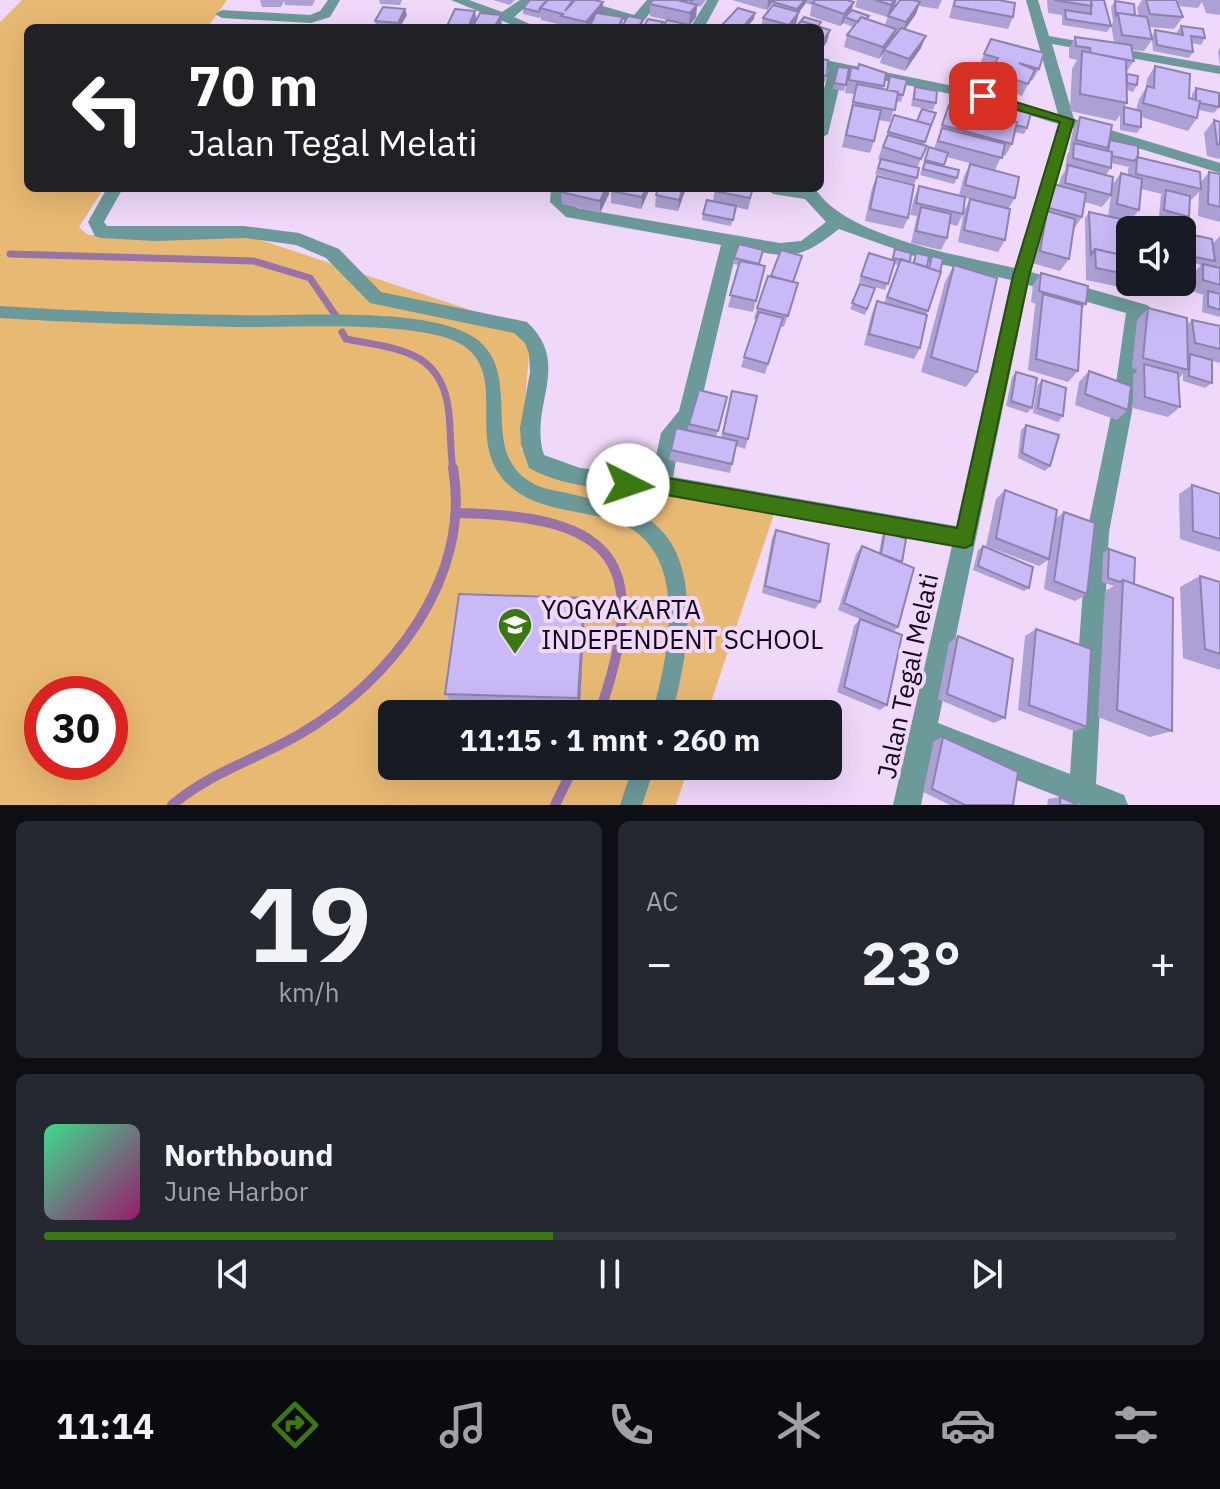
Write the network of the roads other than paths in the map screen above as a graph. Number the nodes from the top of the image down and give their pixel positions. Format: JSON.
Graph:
{"nodes":[{"id":1,"x":232,"y":0,"type":"edge"},
{"id":2,"x":334,"y":0,"type":"edge"},
{"id":3,"x":457,"y":0,"type":"edge"},
{"id":4,"x":528,"y":0,"type":"edge"},
{"id":5,"x":568,"y":0,"type":"edge"},
{"id":6,"x":654,"y":0,"type":"edge"},
{"id":7,"x":713,"y":0,"type":"edge"},
{"id":8,"x":1032,"y":0,"type":"edge"},
{"id":9,"x":222,"y":14,"type":"junction"},
{"id":10,"x":503,"y":18,"type":"junction"},
{"id":11,"x":637,"y":20,"type":"junction"},
{"id":12,"x":216,"y":24,"type":"edge"},
{"id":13,"x":520,"y":24,"type":"edge"},
{"id":14,"x":652,"y":24,"type":"edge"},
{"id":15,"x":699,"y":24,"type":"edge"},
{"id":16,"x":1045,"y":39,"type":"junction"},
{"id":17,"x":824,"y":64,"type":"edge"},
{"id":18,"x":837,"y":67,"type":"junction"},
{"id":19,"x":1220,"y":70,"type":"edge"},
{"id":20,"x":824,"y":118,"type":"edge"},
{"id":21,"x":1067,"y":120,"type":"junction"},
{"id":22,"x":1220,"y":168,"type":"edge"},
{"id":23,"x":113,"y":192,"type":"edge"},
{"id":24,"x":559,"y":192,"type":"edge"},
{"id":25,"x":810,"y":192,"type":"edge"},
{"id":26,"x":837,"y":222,"type":"junction"},
{"id":27,"x":730,"y":242,"type":"junction"},
{"id":28,"x":1021,"y":276,"type":"junction"},
{"id":29,"x":1136,"y":309,"type":"junction"},
{"id":30,"x":0,"y":312,"type":"edge"},
{"id":31,"x":1164,"y":317,"type":"edge"},
{"id":32,"x":661,"y":485,"type":"junction"},
{"id":33,"x":965,"y":538,"type":"junction"},
{"id":34,"x":667,"y":700,"type":"edge"},
{"id":35,"x":923,"y":730,"type":"junction"},
{"id":36,"x":639,"y":780,"type":"edge"},
{"id":37,"x":1082,"y":792,"type":"junction"},
{"id":38,"x":631,"y":805,"type":"edge"},
{"id":39,"x":907,"y":805,"type":"edge"},
{"id":40,"x":1114,"y":805,"type":"edge"}],
"edges":[{"from":1,"to":9,"type":"street"},
{"from":2,"to":9,"type":"street"},
{"from":3,"to":10,"type":"street"},
{"from":4,"to":10,"type":"street"},
{"from":5,"to":11,"type":"street"},
{"from":6,"to":11,"type":"street"},
{"from":7,"to":15,"type":"street"},
{"from":8,"to":16,"type":"street"},
{"from":9,"to":12,"type":"street"},
{"from":10,"to":13,"type":"street"},
{"from":11,"to":14,"type":"street"},
{"from":16,"to":19,"type":"street"},
{"from":16,"to":21,"type":"street"},
{"from":17,"to":18,"type":"street"},
{"from":18,"to":20,"type":"street"},
{"from":18,"to":21,"type":"street"},
{"from":21,"to":22,"type":"street"},
{"from":21,"to":28,"type":"street","name":"Jalan Tegal Melati"},
{"from":23,"to":32,"type":"street"},
{"from":24,"to":27,"type":"street"},
{"from":25,"to":26,"type":"street"},
{"from":26,"to":27,"type":"street"},
{"from":26,"to":28,"type":"street"},
{"from":27,"to":32,"type":"street"},
{"from":28,"to":29,"type":"street"},
{"from":28,"to":33,"type":"street","name":"Jalan Tegal Melati"},
{"from":29,"to":31,"type":"street"},
{"from":29,"to":37,"type":"street"},
{"from":30,"to":34,"type":"lane"},
{"from":32,"to":33,"type":"street"},
{"from":33,"to":35,"type":"street","name":"Jalan Tegal Melati"},
{"from":35,"to":37,"type":"street"},
{"from":35,"to":39,"type":"street","name":"Jalan Tegal Melati"},
{"from":36,"to":38,"type":"lane"},
{"from":37,"to":40,"type":"street"}]}
